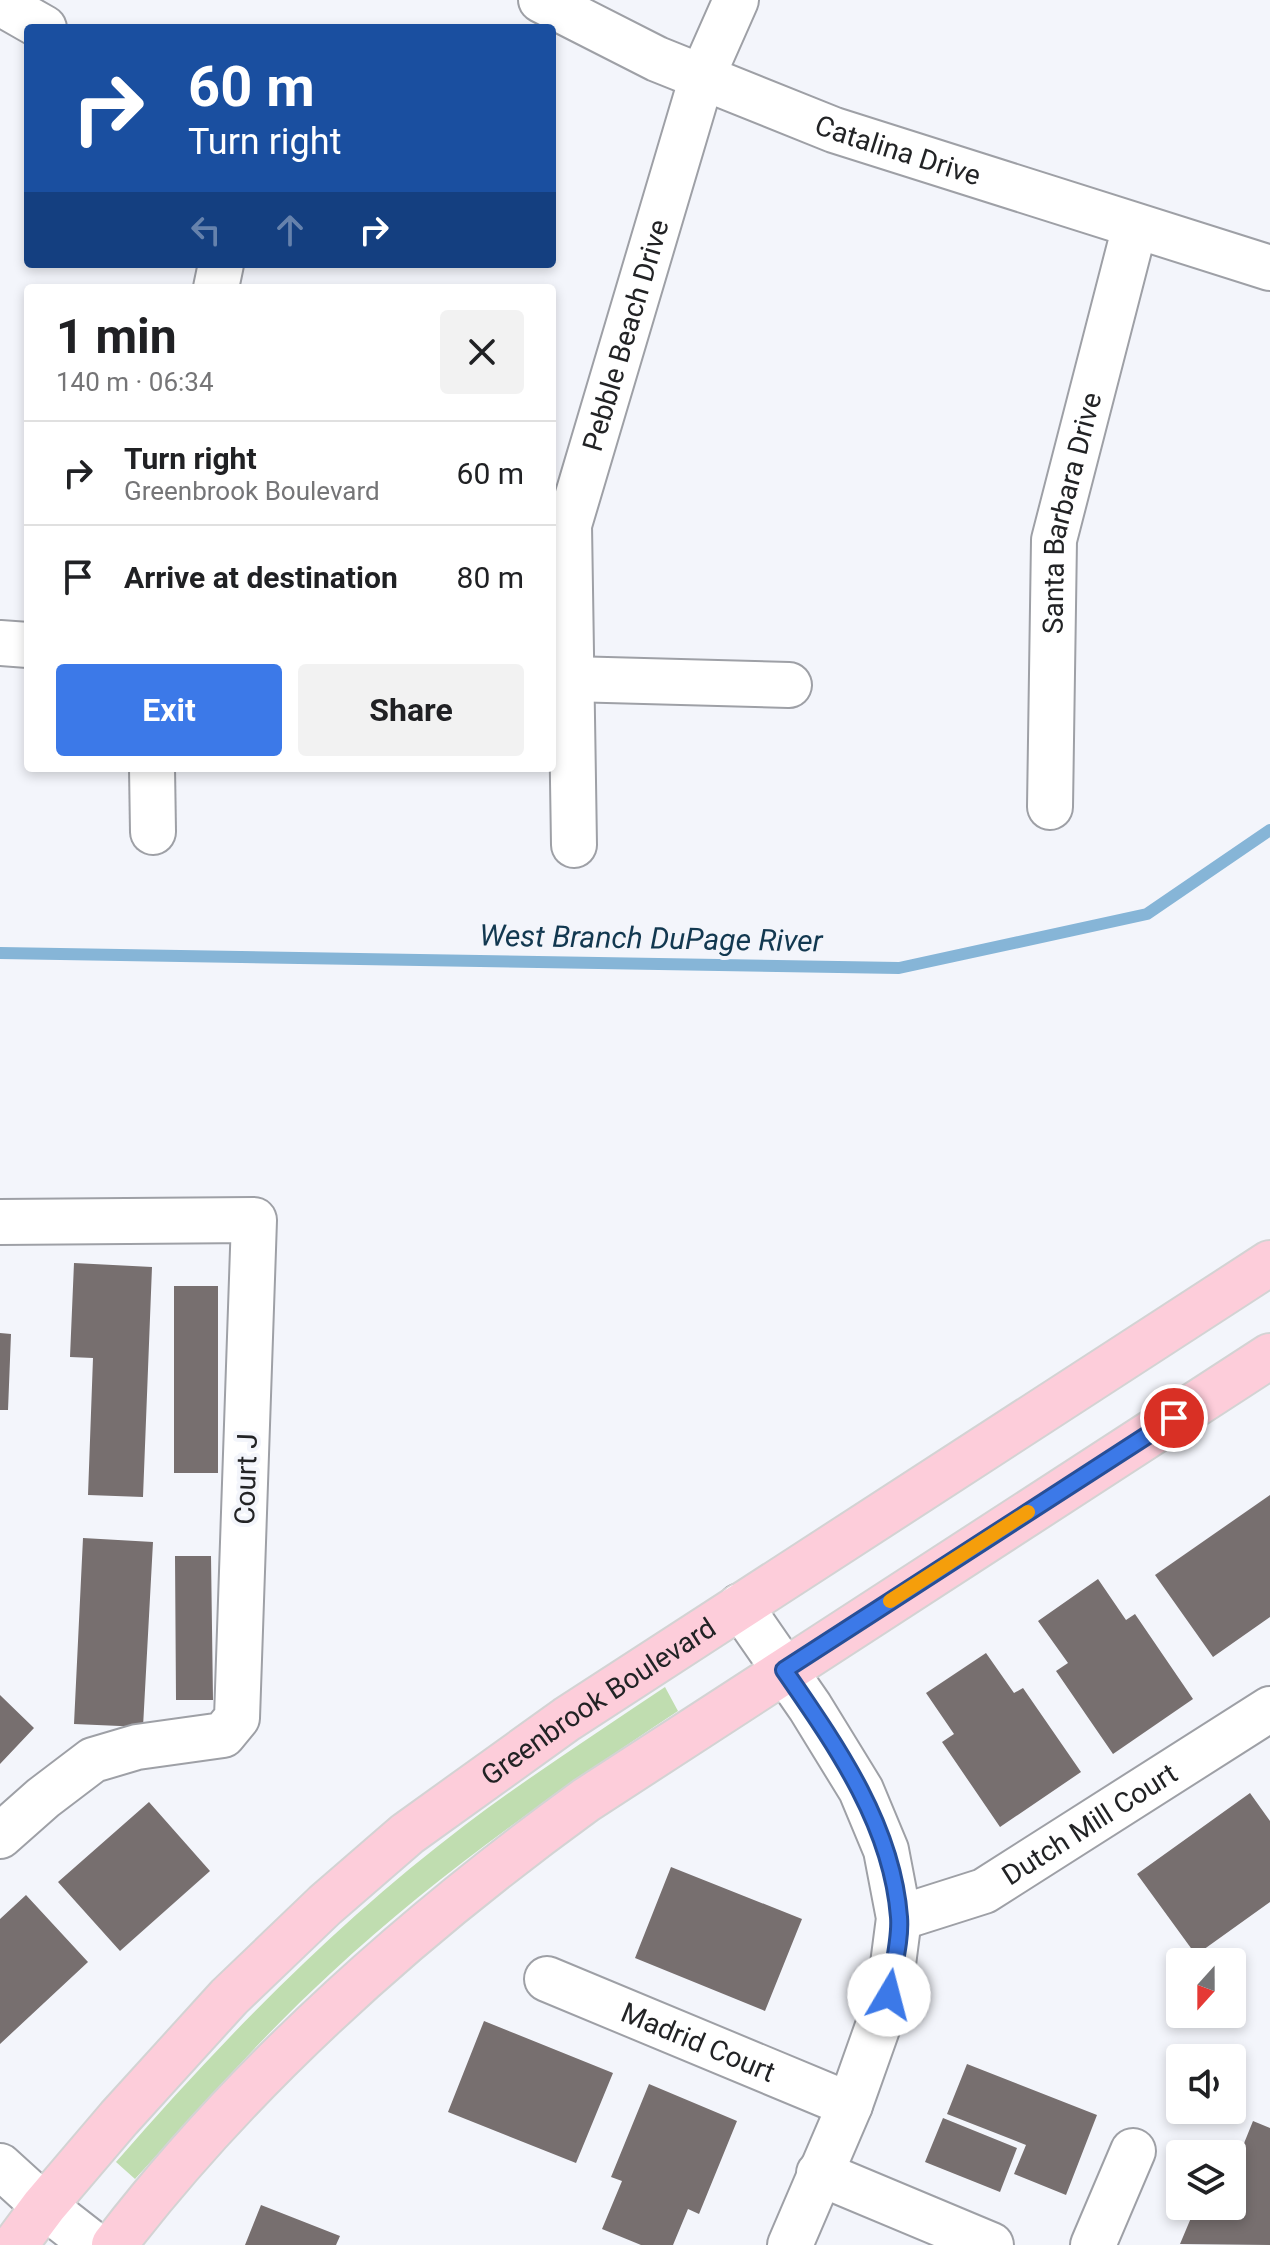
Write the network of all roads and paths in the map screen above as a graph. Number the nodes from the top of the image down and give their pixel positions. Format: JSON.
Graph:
{"nodes":[{"id":1,"x":541,"y":0,"type":"edge"},
{"id":2,"x":736,"y":0,"type":"edge"},
{"id":3,"x":0,"y":3,"type":"edge"},
{"id":4,"x":37,"y":24,"type":"edge"},
{"id":5,"x":702,"y":77,"type":"junction"},
{"id":6,"x":1135,"y":226,"type":"junction"},
{"id":7,"x":1270,"y":268,"type":"edge"},
{"id":8,"x":0,"y":643,"type":"edge"},
{"id":9,"x":24,"y":645,"type":"edge"},
{"id":10,"x":570,"y":679,"type":"junction"},
{"id":11,"x":789,"y":685,"type":"dead end"},
{"id":12,"x":152,"y":772,"type":"edge"},
{"id":13,"x":1050,"y":807,"type":"dead end"},
{"id":14,"x":153,"y":832,"type":"dead end"},
{"id":15,"x":574,"y":845,"type":"dead end"},
{"id":16,"x":0,"y":1222,"type":"edge"},
{"id":17,"x":1270,"y":1263,"type":"edge"},
{"id":18,"x":1270,"y":1356,"type":"edge"},
{"id":19,"x":740,"y":1606,"type":"junction"},
{"id":20,"x":784,"y":1670,"type":"junction"},
{"id":21,"x":1270,"y":1709,"type":"edge"},
{"id":22,"x":0,"y":1836,"type":"edge"},
{"id":23,"x":899,"y":1918,"type":"junction"},
{"id":24,"x":547,"y":1979,"type":"dead end"},
{"id":25,"x":850,"y":2105,"type":"junction"},
{"id":26,"x":1133,"y":2151,"type":"dead end"},
{"id":27,"x":0,"y":2166,"type":"edge"},
{"id":28,"x":819,"y":2173,"type":"junction"},
{"id":29,"x":44,"y":2206,"type":"junction"},
{"id":30,"x":15,"y":2245,"type":"edge"},
{"id":31,"x":94,"y":2245,"type":"edge"},
{"id":32,"x":114,"y":2245,"type":"edge"},
{"id":33,"x":790,"y":2245,"type":"edge"},
{"id":34,"x":991,"y":2245,"type":"edge"},
{"id":35,"x":1093,"y":2245,"type":"edge"}],
"edges":[{"from":1,"to":5,"type":"street","name":"Catalina Drive"},
{"from":2,"to":5,"type":"street","name":"Pebble Beach Drive"},
{"from":3,"to":4,"type":"street"},
{"from":5,"to":6,"type":"street","name":"Catalina Drive"},
{"from":5,"to":10,"type":"street","name":"Pebble Beach Drive"},
{"from":6,"to":7,"type":"street","name":"Catalina Drive"},
{"from":6,"to":13,"type":"street","name":"Santa Barbara Drive"},
{"from":8,"to":9,"type":"street"},
{"from":10,"to":11,"type":"street"},
{"from":10,"to":15,"type":"street","name":"Pebble Beach Drive"},
{"from":12,"to":14,"type":"street"},
{"from":16,"to":22,"type":"street","name":"Court J"},
{"from":17,"to":19,"type":"main road","name":"Greenbrook Boulevard"},
{"from":18,"to":20,"type":"main road"},
{"from":19,"to":20,"type":"street"},
{"from":19,"to":29,"type":"main road","name":"Greenbrook Boulevard"},
{"from":20,"to":23,"type":"street"},
{"from":20,"to":32,"type":"main road"},
{"from":21,"to":23,"type":"street","name":"Dutch Mill Court"},
{"from":23,"to":25,"type":"street"},
{"from":24,"to":25,"type":"street","name":"Madrid Court"},
{"from":25,"to":28,"type":"street"},
{"from":26,"to":35,"type":"street"},
{"from":27,"to":29,"type":"street"},
{"from":28,"to":33,"type":"street"},
{"from":28,"to":34,"type":"street"},
{"from":29,"to":30,"type":"main road","name":"Greenbrook Boulevard"},
{"from":29,"to":31,"type":"street"}]}
